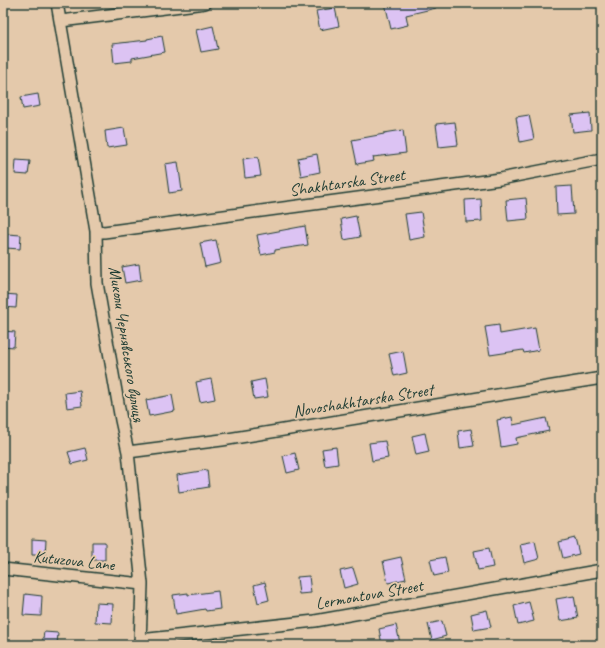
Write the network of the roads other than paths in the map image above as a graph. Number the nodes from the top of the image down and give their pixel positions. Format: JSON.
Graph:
{"nodes":[{"id":1,"x":58,"y":3,"type":"edge"},
{"id":2,"x":205,"y":3,"type":"edge"},
{"id":3,"x":62,"y":21,"type":"junction"},
{"id":4,"x":602,"y":159,"type":"edge"},
{"id":5,"x":96,"y":231,"type":"junction"},
{"id":6,"x":602,"y":378,"type":"edge"},
{"id":7,"x":128,"y":452,"type":"junction"},
{"id":8,"x":3,"y":569,"type":"edge"},
{"id":9,"x":602,"y":570,"type":"edge"},
{"id":10,"x":142,"y":584,"type":"junction"},
{"id":11,"x":140,"y":642,"type":"edge"}],
"edges":[{"from":1,"to":3,"type":"street","name":"Миколи Чернявського вулиця"},
{"from":2,"to":3,"type":"street"},
{"from":3,"to":5,"type":"street","name":"Миколи Чернявського вулиця"},
{"from":4,"to":5,"type":"street","name":"Shakhtarska Street"},
{"from":5,"to":7,"type":"street","name":"Миколи Чернявського вулиця"},
{"from":6,"to":7,"type":"street","name":"Novoshakhtarska Street"},
{"from":7,"to":10,"type":"street","name":"Миколи Чернявського вулиця"},
{"from":8,"to":10,"type":"street","name":"Kutuzova Lane"},
{"from":9,"to":11,"type":"street","name":"Lermontova Street"},
{"from":10,"to":11,"type":"street","name":"Миколи Чернявського вулиця"}]}
